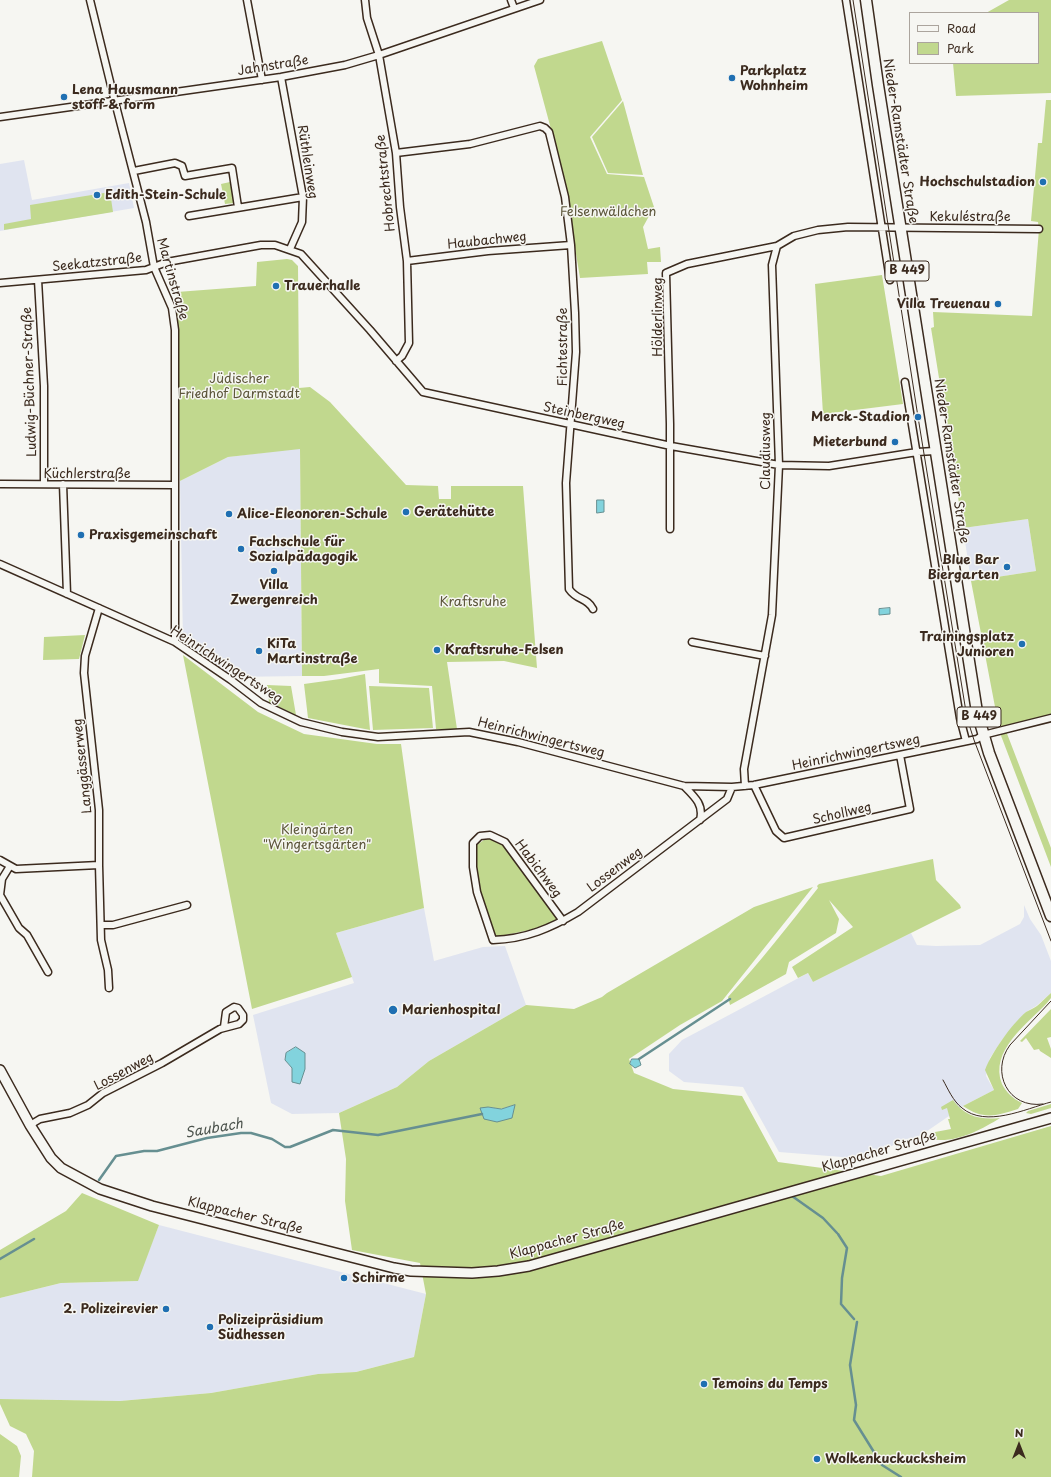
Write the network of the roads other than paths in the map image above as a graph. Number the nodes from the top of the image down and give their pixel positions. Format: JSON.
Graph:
{"nodes":[{"id":1,"x":90,"y":0,"type":"edge"},
{"id":2,"x":247,"y":0,"type":"edge"},
{"id":3,"x":365,"y":0,"type":"edge"},
{"id":4,"x":511,"y":0,"type":"edge"},
{"id":5,"x":540,"y":0,"type":"edge"},
{"id":6,"x":846,"y":0,"type":"edge"},
{"id":7,"x":866,"y":0,"type":"edge"},
{"id":8,"x":514,"y":8,"type":"junction"},
{"id":9,"x":379,"y":55,"type":"junction"},
{"id":10,"x":281,"y":77,"type":"junction"},
{"id":11,"x":262,"y":80,"type":"junction"},
{"id":12,"x":115,"y":102,"type":"junction"},
{"id":13,"x":0,"y":118,"type":"edge"},
{"id":14,"x":396,"y":153,"type":"junction"},
{"id":15,"x":134,"y":171,"type":"junction"},
{"id":16,"x":303,"y":197,"type":"junction"},
{"id":17,"x":238,"y":207,"type":"junction"},
{"id":18,"x":190,"y":216,"type":"dead end"},
{"id":19,"x":882,"y":227,"type":"junction"},
{"id":20,"x":900,"y":228,"type":"junction"},
{"id":21,"x":1039,"y":229,"type":"dead end"},
{"id":22,"x":571,"y":244,"type":"junction"},
{"id":23,"x":777,"y":246,"type":"junction"},
{"id":24,"x":290,"y":249,"type":"junction"},
{"id":25,"x":406,"y":261,"type":"junction"},
{"id":26,"x":154,"y":267,"type":"junction"},
{"id":27,"x":38,"y":280,"type":"junction"},
{"id":28,"x":890,"y":280,"type":"dead end"},
{"id":29,"x":0,"y":283,"type":"edge"},
{"id":30,"x":396,"y":361,"type":"junction"},
{"id":31,"x":906,"y":382,"type":"dead end"},
{"id":32,"x":570,"y":425,"type":"junction"},
{"id":33,"x":670,"y":446,"type":"junction"},
{"id":34,"x":935,"y":451,"type":"junction"},
{"id":35,"x":917,"y":452,"type":"junction"},
{"id":36,"x":779,"y":465,"type":"junction"},
{"id":37,"x":0,"y":484,"type":"edge"},
{"id":38,"x":44,"y":484,"type":"junction"},
{"id":39,"x":63,"y":484,"type":"junction"},
{"id":40,"x":174,"y":485,"type":"junction"},
{"id":41,"x":670,"y":529,"type":"dead end"},
{"id":42,"x":0,"y":564,"type":"edge"},
{"id":43,"x":67,"y":594,"type":"junction"},
{"id":44,"x":99,"y":608,"type":"junction"},
{"id":45,"x":593,"y":609,"type":"dead end"},
{"id":46,"x":176,"y":642,"type":"junction"},
{"id":47,"x":692,"y":642,"type":"dead end"},
{"id":48,"x":765,"y":656,"type":"junction"},
{"id":49,"x":1051,"y":718,"type":"edge"},
{"id":50,"x":983,"y":735,"type":"junction"},
{"id":51,"x":966,"y":741,"type":"junction"},
{"id":52,"x":900,"y":755,"type":"junction"},
{"id":53,"x":754,"y":785,"type":"junction"},
{"id":54,"x":684,"y":786,"type":"junction"},
{"id":55,"x":745,"y":786,"type":"junction"},
{"id":56,"x":732,"y":787,"type":"junction"},
{"id":57,"x":700,"y":820,"type":"junction"},
{"id":58,"x":0,"y":860,"type":"edge"},
{"id":59,"x":98,"y":865,"type":"junction"},
{"id":60,"x":10,"y":866,"type":"junction"},
{"id":61,"x":186,"y":905,"type":"dead end"},
{"id":62,"x":1051,"y":916,"type":"edge"},
{"id":63,"x":563,"y":921,"type":"junction"},
{"id":64,"x":101,"y":925,"type":"junction"},
{"id":65,"x":493,"y":940,"type":"joint"},
{"id":66,"x":48,"y":972,"type":"dead end"},
{"id":67,"x":109,"y":988,"type":"dead end"},
{"id":68,"x":224,"y":1027,"type":"dead end"},
{"id":69,"x":0,"y":1070,"type":"edge"},
{"id":70,"x":1051,"y":1118,"type":"edge"},
{"id":71,"x":30,"y":1125,"type":"junction"}],
"edges":[{"from":1,"to":12,"type":"street","name":"Martinstraße"},
{"from":2,"to":11,"type":"street"},
{"from":3,"to":9,"type":"street","name":"Hobrechtstraße"},
{"from":4,"to":8,"type":"street"},
{"from":5,"to":8,"type":"street","name":"Jahnstraße"},
{"from":6,"to":19,"type":"street"},
{"from":7,"to":20,"type":"main road","name":"Nieder-Ramstädter Straße","number":"B 449"},
{"from":8,"to":9,"type":"street","name":"Jahnstraße"},
{"from":9,"to":10,"type":"street","name":"Jahnstraße"},
{"from":9,"to":14,"type":"street","name":"Hobrechtstraße"},
{"from":10,"to":11,"type":"street","name":"Jahnstraße"},
{"from":10,"to":16,"type":"street","name":"Rüthleinweg"},
{"from":11,"to":12,"type":"street","name":"Jahnstraße"},
{"from":12,"to":13,"type":"street","name":"Jahnstraße"},
{"from":12,"to":15,"type":"street","name":"Martinstraße"},
{"from":14,"to":22,"type":"street","name":"Fichtestraße"},
{"from":14,"to":25,"type":"street","name":"Hobrechtstraße"},
{"from":15,"to":17,"type":"street"},
{"from":15,"to":26,"type":"street","name":"Martinstraße"},
{"from":16,"to":17,"type":"street"},
{"from":16,"to":24,"type":"street","name":"Rüthleinweg"},
{"from":17,"to":18,"type":"street"},
{"from":19,"to":20,"type":"street","name":"Hölderlinweg"},
{"from":19,"to":23,"type":"street","name":"Hölderlinweg"},
{"from":19,"to":28,"type":"street"},
{"from":20,"to":21,"type":"street","name":"Kekuléstraße"},
{"from":20,"to":34,"type":"main road","name":"Nieder-Ramstädter Straße","number":"B 449"},
{"from":22,"to":25,"type":"street","name":"Haubachweg"},
{"from":22,"to":32,"type":"street","name":"Fichtestraße"},
{"from":23,"to":33,"type":"street","name":"Hölderlinweg"},
{"from":23,"to":36,"type":"street","name":"Claudiusweg"},
{"from":24,"to":26,"type":"street","name":"Seekatzstraße"},
{"from":24,"to":30,"type":"street","name":"Steinbergweg"},
{"from":25,"to":30,"type":"street","name":"Hobrechtstraße"},
{"from":26,"to":27,"type":"street","name":"Seekatzstraße"},
{"from":26,"to":40,"type":"street","name":"Martinstraße"},
{"from":27,"to":29,"type":"street","name":"Seekatzstraße"},
{"from":27,"to":38,"type":"street","name":"Ludwig-Büchner-Straße"},
{"from":30,"to":32,"type":"street","name":"Steinbergweg"},
{"from":31,"to":35,"type":"street"},
{"from":32,"to":33,"type":"street","name":"Steinbergweg"},
{"from":32,"to":45,"type":"street","name":"Fichtestraße"},
{"from":33,"to":36,"type":"street","name":"Steinbergweg"},
{"from":33,"to":41,"type":"street","name":"Hölderlinweg"},
{"from":34,"to":35,"type":"street","name":"Steinbergweg"},
{"from":34,"to":50,"type":"main road","name":"Nieder-Ramstädter Straße","number":"B 449"},
{"from":35,"to":36,"type":"street","name":"Steinbergweg"},
{"from":35,"to":51,"type":"street"},
{"from":36,"to":48,"type":"street","name":"Claudiusweg"},
{"from":37,"to":38,"type":"street","name":"Küchlerstraße"},
{"from":38,"to":39,"type":"street","name":"Küchlerstraße"},
{"from":39,"to":40,"type":"street","name":"Küchlerstraße"},
{"from":39,"to":43,"type":"street"},
{"from":40,"to":46,"type":"street","name":"Martinstraße"},
{"from":42,"to":43,"type":"street","name":"Heinrichwingertsweg"},
{"from":43,"to":44,"type":"street","name":"Heinrichwingertsweg"},
{"from":44,"to":46,"type":"street","name":"Heinrichwingertsweg"},
{"from":44,"to":59,"type":"street","name":"Langgässerweg"},
{"from":46,"to":54,"type":"street","name":"Heinrichwingertsweg"},
{"from":47,"to":48,"type":"street"},
{"from":48,"to":55,"type":"street","name":"Claudiusweg"},
{"from":49,"to":50,"type":"street","name":"Heinrichwingertsweg"},
{"from":50,"to":51,"type":"street","name":"Heinrichwingertsweg"},
{"from":50,"to":62,"type":"main road","name":"Nieder-Ramstädter Straße","number":"B 449"},
{"from":51,"to":52,"type":"street","name":"Heinrichwingertsweg"},
{"from":52,"to":53,"type":"street","name":"Heinrichwingertsweg"},
{"from":52,"to":53,"type":"street","name":"Schollweg"},
{"from":53,"to":55,"type":"street","name":"Heinrichwingertsweg"},
{"from":54,"to":56,"type":"street","name":"Heinrichwingertsweg"},
{"from":54,"to":57,"type":"street"},
{"from":55,"to":56,"type":"street","name":"Heinrichwingertsweg"},
{"from":56,"to":57,"type":"street","name":"Lossenweg"},
{"from":57,"to":63,"type":"street","name":"Lossenweg"},
{"from":58,"to":60,"type":"street"},
{"from":59,"to":60,"type":"street"},
{"from":59,"to":64,"type":"street","name":"Langgässerweg"},
{"from":60,"to":66,"type":"street"},
{"from":61,"to":64,"type":"street"},
{"from":63,"to":65,"type":"street","name":"Lossenweg"},
{"from":63,"to":65,"type":"street","name":"Habichweg"},
{"from":64,"to":67,"type":"street","name":"Langgässerweg"},
{"from":68,"to":71,"type":"street","name":"Lossenweg"},
{"from":69,"to":71,"type":"main road","name":"Klappacher Straße"},
{"from":70,"to":71,"type":"main road","name":"Klappacher Straße"}]}
